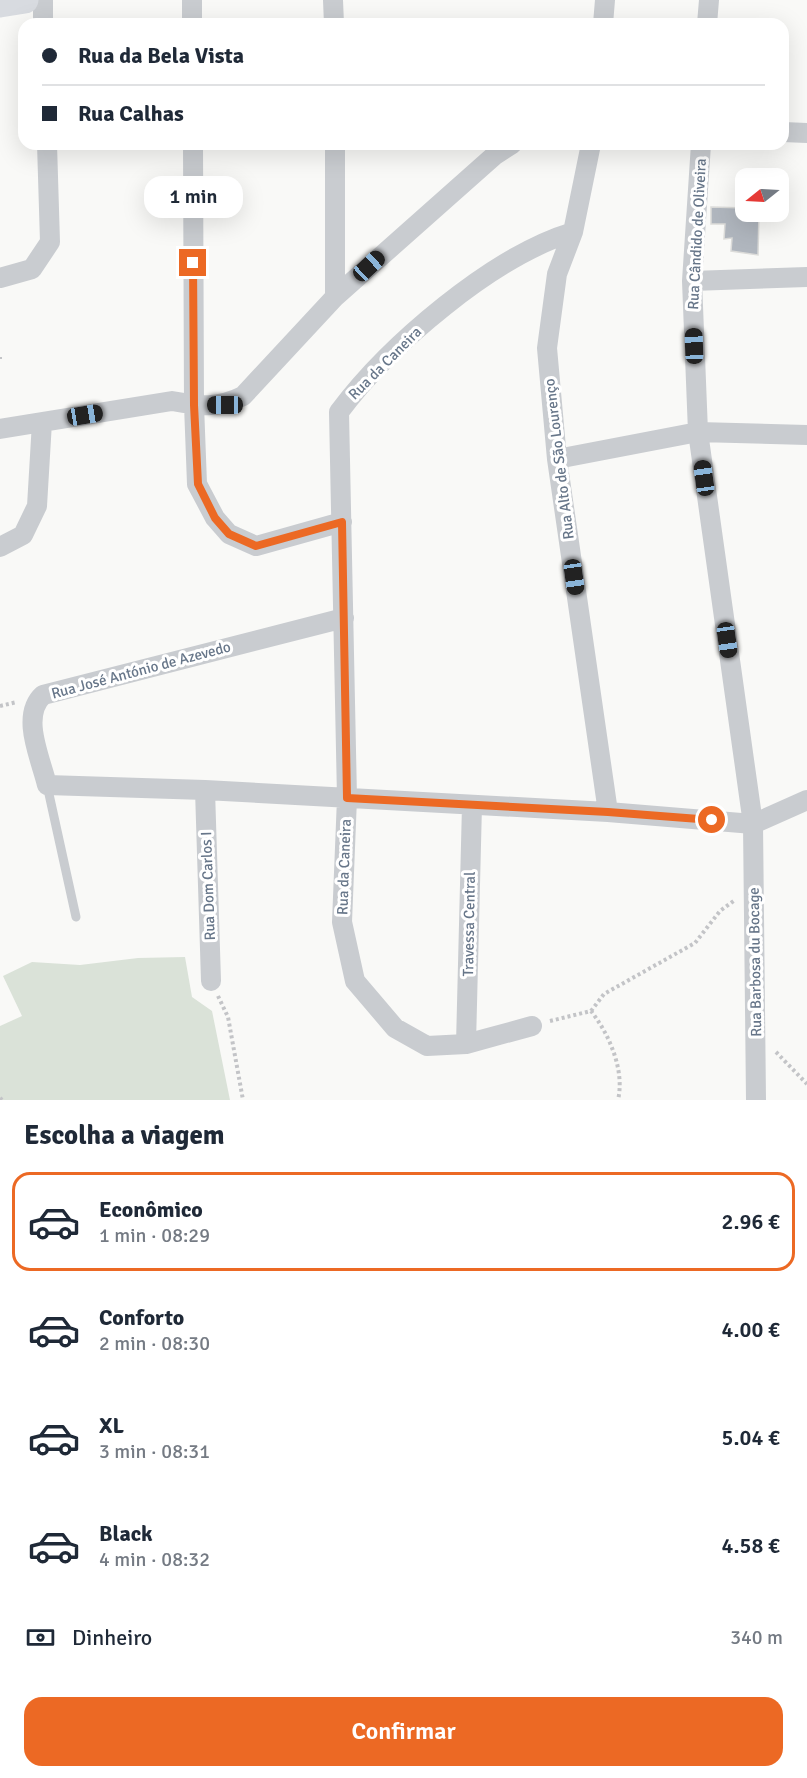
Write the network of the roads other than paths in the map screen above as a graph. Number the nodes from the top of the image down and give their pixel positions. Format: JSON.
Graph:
{"nodes":[{"id":1,"x":25,"y":0,"type":"edge"},
{"id":2,"x":43,"y":0,"type":"edge"},
{"id":3,"x":192,"y":0,"type":"edge"},
{"id":4,"x":333,"y":0,"type":"edge"},
{"id":5,"x":605,"y":0,"type":"edge"},
{"id":6,"x":709,"y":0,"type":"edge"},
{"id":7,"x":0,"y":4,"type":"edge"},
{"id":8,"x":43,"y":18,"type":"edge"},
{"id":9,"x":192,"y":18,"type":"edge"},
{"id":10,"x":334,"y":18,"type":"edge"},
{"id":11,"x":604,"y":18,"type":"edge"},
{"id":12,"x":708,"y":18,"type":"edge"},
{"id":13,"x":789,"y":132,"type":"edge"},
{"id":14,"x":807,"y":133,"type":"edge"},
{"id":15,"x":47,"y":150,"type":"edge"},
{"id":16,"x":193,"y":150,"type":"edge"},
{"id":17,"x":335,"y":150,"type":"edge"},
{"id":18,"x":489,"y":150,"type":"edge"},
{"id":19,"x":590,"y":150,"type":"edge"},
{"id":20,"x":701,"y":150,"type":"edge"},
{"id":21,"x":573,"y":232,"type":"junction"},
{"id":22,"x":807,"y":277,"type":"edge"},
{"id":23,"x":0,"y":278,"type":"edge"},
{"id":24,"x":692,"y":281,"type":"junction"},
{"id":25,"x":335,"y":297,"type":"junction"},
{"id":26,"x":194,"y":405,"type":"junction"},
{"id":27,"x":42,"y":422,"type":"junction"},
{"id":28,"x":0,"y":429,"type":"edge"},
{"id":29,"x":698,"y":432,"type":"junction"},
{"id":30,"x":807,"y":435,"type":"edge"},
{"id":31,"x":557,"y":459,"type":"junction"},
{"id":32,"x":342,"y":522,"type":"junction"},
{"id":33,"x":0,"y":547,"type":"edge"},
{"id":34,"x":344,"y":618,"type":"junction"},
{"id":35,"x":47,"y":785,"type":"junction"},
{"id":36,"x":205,"y":790,"type":"junction"},
{"id":37,"x":347,"y":798,"type":"junction"},
{"id":38,"x":807,"y":800,"type":"edge"},
{"id":39,"x":472,"y":805,"type":"junction"},
{"id":40,"x":608,"y":812,"type":"junction"},
{"id":41,"x":753,"y":824,"type":"junction"},
{"id":42,"x":76,"y":917,"type":"dead end"},
{"id":43,"x":211,"y":981,"type":"road end"},
{"id":44,"x":532,"y":1026,"type":"road end"},
{"id":45,"x":466,"y":1044,"type":"junction"},
{"id":46,"x":756,"y":1100,"type":"edge"}],
"edges":[{"from":1,"to":7,"type":"street"},
{"from":2,"to":8,"type":"street"},
{"from":3,"to":9,"type":"street"},
{"from":4,"to":10,"type":"street"},
{"from":5,"to":11,"type":"street"},
{"from":6,"to":12,"type":"street"},
{"from":13,"to":14,"type":"street"},
{"from":15,"to":23,"type":"street"},
{"from":16,"to":26,"type":"street"},
{"from":17,"to":25,"type":"street"},
{"from":18,"to":25,"type":"street"},
{"from":19,"to":21,"type":"street","name":"Rua Alto de São Lourenço"},
{"from":20,"to":24,"type":"street","name":"Rua Cândido de Oliveira"},
{"from":21,"to":31,"type":"street","name":"Rua Alto de São Lourenço"},
{"from":21,"to":32,"type":"street","name":"Rua da Caneira"},
{"from":22,"to":24,"type":"street"},
{"from":24,"to":29,"type":"street","name":"Rua Cândido de Oliveira"},
{"from":25,"to":26,"type":"street"},
{"from":26,"to":27,"type":"street"},
{"from":26,"to":32,"type":"street"},
{"from":27,"to":28,"type":"street"},
{"from":27,"to":33,"type":"street"},
{"from":29,"to":30,"type":"street"},
{"from":29,"to":31,"type":"street"},
{"from":29,"to":41,"type":"street","name":"Rua Cândido de Oliveira"},
{"from":31,"to":40,"type":"street","name":"Rua Alto de São Lourenço"},
{"from":32,"to":34,"type":"street","name":"Rua da Caneira"},
{"from":34,"to":35,"type":"street","name":"Rua José António de Azevedo"},
{"from":34,"to":37,"type":"street","name":"Rua da Caneira"},
{"from":35,"to":36,"type":"street"},
{"from":35,"to":42,"type":"lane"},
{"from":36,"to":37,"type":"street"},
{"from":36,"to":43,"type":"street","name":"Rua Dom Carlos I"},
{"from":37,"to":39,"type":"street"},
{"from":37,"to":45,"type":"street","name":"Rua da Caneira"},
{"from":38,"to":41,"type":"street"},
{"from":39,"to":40,"type":"street"},
{"from":39,"to":45,"type":"street","name":"Travessa Central"},
{"from":40,"to":41,"type":"street"},
{"from":41,"to":46,"type":"street","name":"Rua Barbosa du Bocage"},
{"from":44,"to":45,"type":"street","name":"Rua da Caneira"}]}
